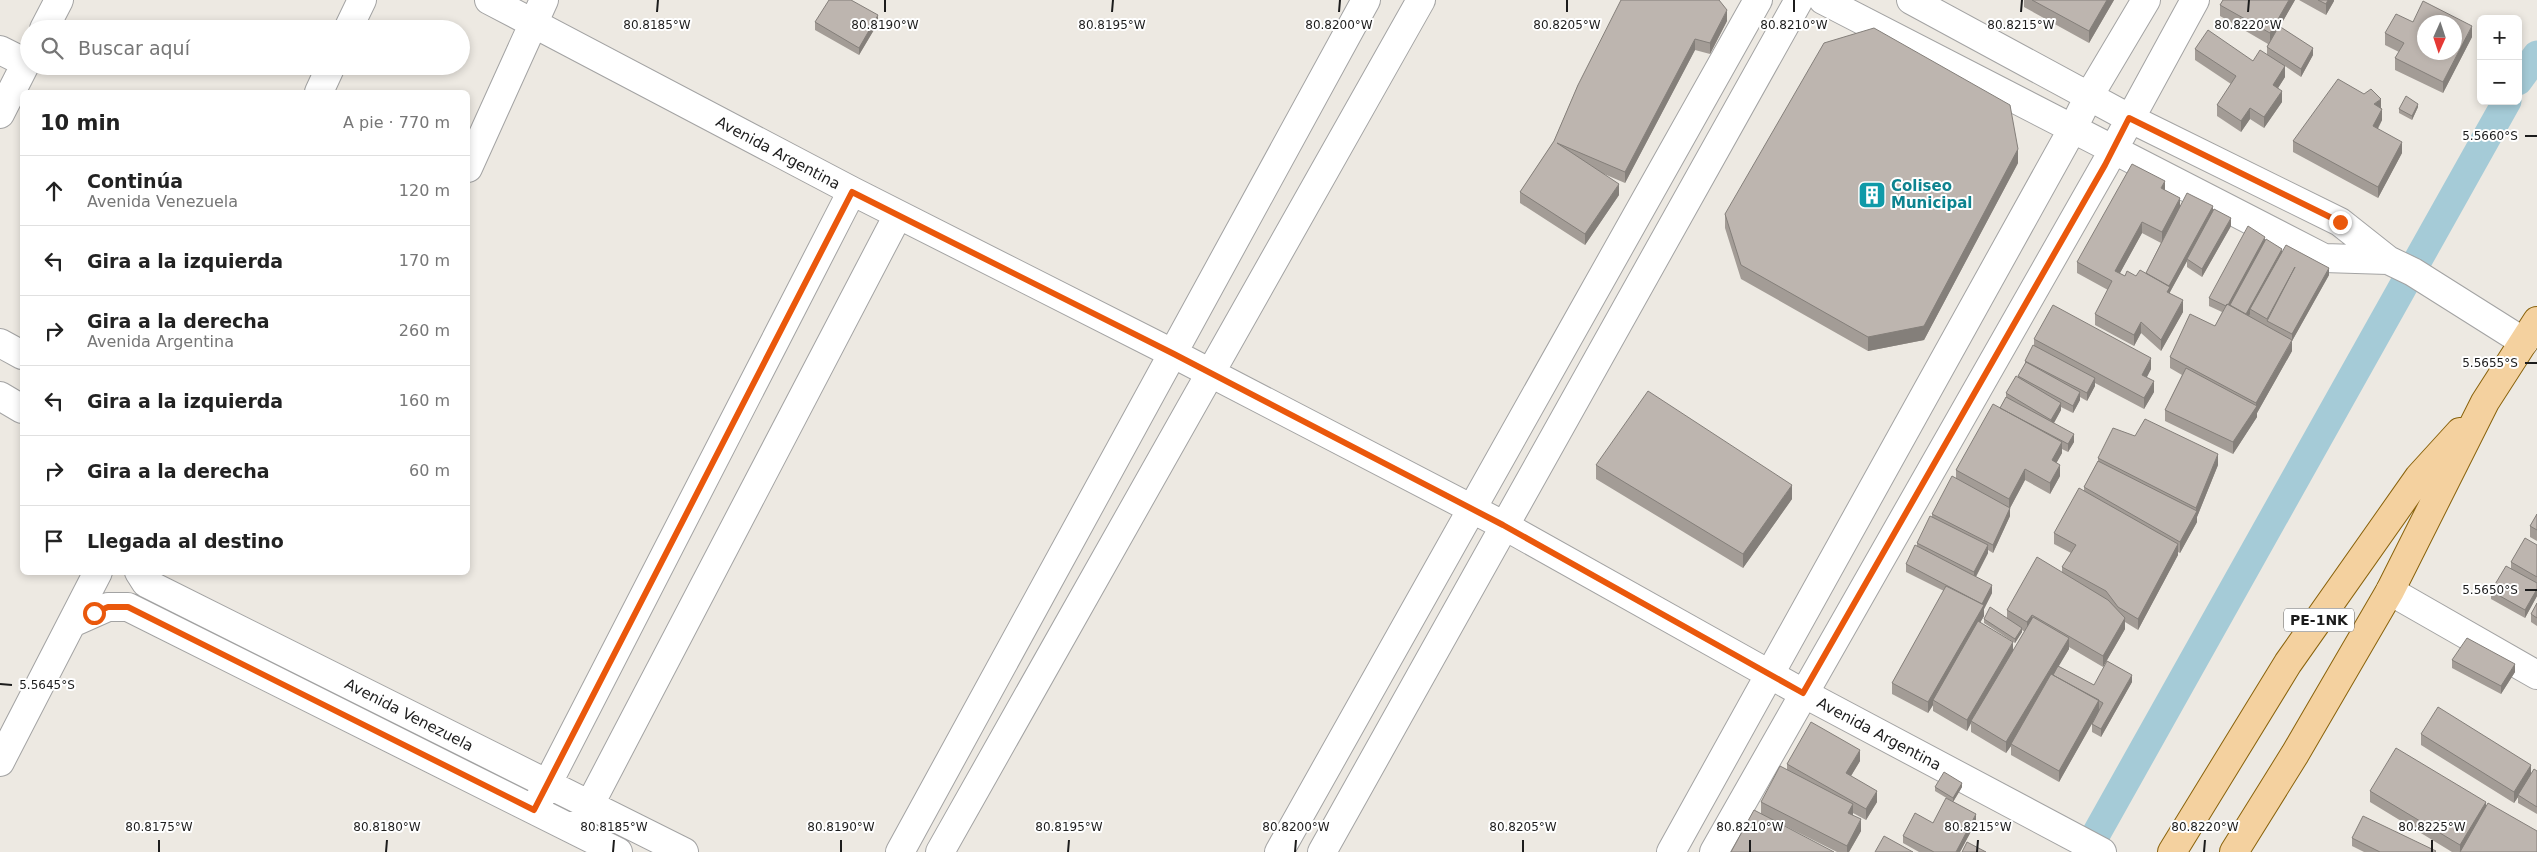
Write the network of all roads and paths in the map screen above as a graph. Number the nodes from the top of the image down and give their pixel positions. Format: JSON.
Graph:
{"nodes":[{"id":1,"x":59,"y":0,"type":"edge"},
{"id":2,"x":362,"y":0,"type":"edge"},
{"id":3,"x":489,"y":0,"type":"edge"},
{"id":4,"x":1366,"y":0,"type":"edge"},
{"id":5,"x":1421,"y":0,"type":"edge"},
{"id":6,"x":1758,"y":0,"type":"edge"},
{"id":7,"x":1799,"y":0,"type":"edge"},
{"id":8,"x":1823,"y":0,"type":"edge"},
{"id":9,"x":1912,"y":0,"type":"edge"},
{"id":10,"x":2146,"y":0,"type":"edge"},
{"id":11,"x":2195,"y":0,"type":"edge"},
{"id":12,"x":539,"y":12,"type":"edge"},
{"id":13,"x":49,"y":20,"type":"edge"},
{"id":14,"x":352,"y":20,"type":"edge"},
{"id":15,"x":0,"y":50,"type":"edge"},
{"id":16,"x":20,"y":57,"type":"edge"},
{"id":17,"x":20,"y":74,"type":"edge"},
{"id":18,"x":327,"y":75,"type":"edge"},
{"id":19,"x":320,"y":90,"type":"edge"},
{"id":20,"x":2089,"y":96,"type":"junction"},
{"id":21,"x":0,"y":114,"type":"edge"},
{"id":22,"x":2129,"y":118,"type":"junction"},
{"id":23,"x":2073,"y":128,"type":"junction"},
{"id":24,"x":2113,"y":149,"type":"junction"},
{"id":25,"x":470,"y":164,"type":"edge"},
{"id":26,"x":852,"y":192,"type":"junction"},
{"id":27,"x":898,"y":215,"type":"junction"},
{"id":28,"x":2388,"y":260,"type":"junction"},
{"id":29,"x":2530,"y":331,"type":"edge"},
{"id":30,"x":0,"y":343,"type":"edge"},
{"id":31,"x":20,"y":354,"type":"edge"},
{"id":32,"x":1174,"y":354,"type":"junction"},
{"id":33,"x":1212,"y":373,"type":"junction"},
{"id":34,"x":0,"y":396,"type":"edge"},
{"id":35,"x":2485,"y":402,"type":"junction"},
{"id":36,"x":20,"y":408,"type":"edge"},
{"id":37,"x":1473,"y":510,"type":"junction"},
{"id":38,"x":1503,"y":525,"type":"junction"},
{"id":39,"x":96,"y":575,"type":"edge"},
{"id":40,"x":141,"y":575,"type":"edge"},
{"id":41,"x":2390,"y":591,"type":"junction"},
{"id":42,"x":72,"y":622,"type":"junction"},
{"id":43,"x":1770,"y":674,"type":"junction"},
{"id":44,"x":2537,"y":675,"type":"edge"},
{"id":45,"x":1803,"y":693,"type":"junction"},
{"id":46,"x":0,"y":762,"type":"edge"},
{"id":47,"x":547,"y":784,"type":"junction"},
{"id":48,"x":589,"y":805,"type":"junction"},
{"id":49,"x":534,"y":810,"type":"junction"},
{"id":50,"x":576,"y":831,"type":"junction"},
{"id":51,"x":618,"y":852,"type":"edge"},
{"id":52,"x":684,"y":852,"type":"edge"},
{"id":53,"x":900,"y":852,"type":"edge"},
{"id":54,"x":940,"y":852,"type":"edge"},
{"id":55,"x":1279,"y":852,"type":"edge"},
{"id":56,"x":1322,"y":852,"type":"edge"},
{"id":57,"x":1671,"y":852,"type":"edge"},
{"id":58,"x":1714,"y":852,"type":"edge"},
{"id":59,"x":2102,"y":852,"type":"edge"},
{"id":60,"x":2172,"y":852,"type":"edge"},
{"id":61,"x":2234,"y":852,"type":"edge"}],
"edges":[{"from":1,"to":13,"type":"street"},
{"from":2,"to":14,"type":"street"},
{"from":3,"to":12,"type":"street","name":"Avenida Argentina"},
{"from":4,"to":32,"type":"street"},
{"from":5,"to":33,"type":"street"},
{"from":6,"to":37,"type":"street"},
{"from":7,"to":38,"type":"street"},
{"from":8,"to":23,"type":"street"},
{"from":9,"to":20,"type":"street"},
{"from":10,"to":20,"type":"street"},
{"from":11,"to":22,"type":"street"},
{"from":12,"to":25,"type":"street"},
{"from":12,"to":26,"type":"street","name":"Avenida Argentina"},
{"from":15,"to":16,"type":"street"},
{"from":17,"to":21,"type":"street"},
{"from":18,"to":19,"type":"street"},
{"from":20,"to":22,"type":"street"},
{"from":20,"to":23,"type":"street"},
{"from":22,"to":24,"type":"street"},
{"from":22,"to":28,"type":"street"},
{"from":23,"to":24,"type":"street"},
{"from":23,"to":43,"type":"street"},
{"from":24,"to":28,"type":"street"},
{"from":24,"to":45,"type":"street"},
{"from":26,"to":27,"type":"street","name":"Avenida Argentina"},
{"from":26,"to":47,"type":"street"},
{"from":27,"to":32,"type":"street","name":"Avenida Argentina"},
{"from":27,"to":48,"type":"street"},
{"from":28,"to":29,"type":"street"},
{"from":29,"to":35,"type":"main road","number":"PE-1NK"},
{"from":30,"to":31,"type":"street"},
{"from":32,"to":33,"type":"street","name":"Avenida Argentina"},
{"from":32,"to":53,"type":"street"},
{"from":33,"to":37,"type":"street","name":"Avenida Argentina"},
{"from":33,"to":54,"type":"street"},
{"from":34,"to":36,"type":"street"},
{"from":35,"to":41,"type":"main road","number":"PE-1NK"},
{"from":35,"to":60,"type":"main road","number":"PE-1NK"},
{"from":37,"to":38,"type":"street","name":"Avenida Argentina"},
{"from":37,"to":55,"type":"street"},
{"from":38,"to":43,"type":"street","name":"Avenida Argentina"},
{"from":38,"to":56,"type":"street"},
{"from":39,"to":42,"type":"street"},
{"from":40,"to":47,"type":"street","name":"Avenida Venezuela"},
{"from":41,"to":44,"type":"street"},
{"from":41,"to":61,"type":"main road","number":"PE-1NK"},
{"from":42,"to":46,"type":"street"},
{"from":42,"to":49,"type":"street","name":"Avenida Venezuela"},
{"from":43,"to":45,"type":"street","name":"Avenida Argentina"},
{"from":43,"to":57,"type":"street"},
{"from":45,"to":58,"type":"street"},
{"from":45,"to":59,"type":"street","name":"Avenida Argentina"},
{"from":47,"to":48,"type":"street","name":"Avenida Venezuela"},
{"from":47,"to":49,"type":"street"},
{"from":48,"to":50,"type":"street"},
{"from":48,"to":52,"type":"street","name":"Avenida Venezuela"},
{"from":49,"to":50,"type":"street","name":"Avenida Venezuela"},
{"from":50,"to":51,"type":"street","name":"Avenida Venezuela"}]}
